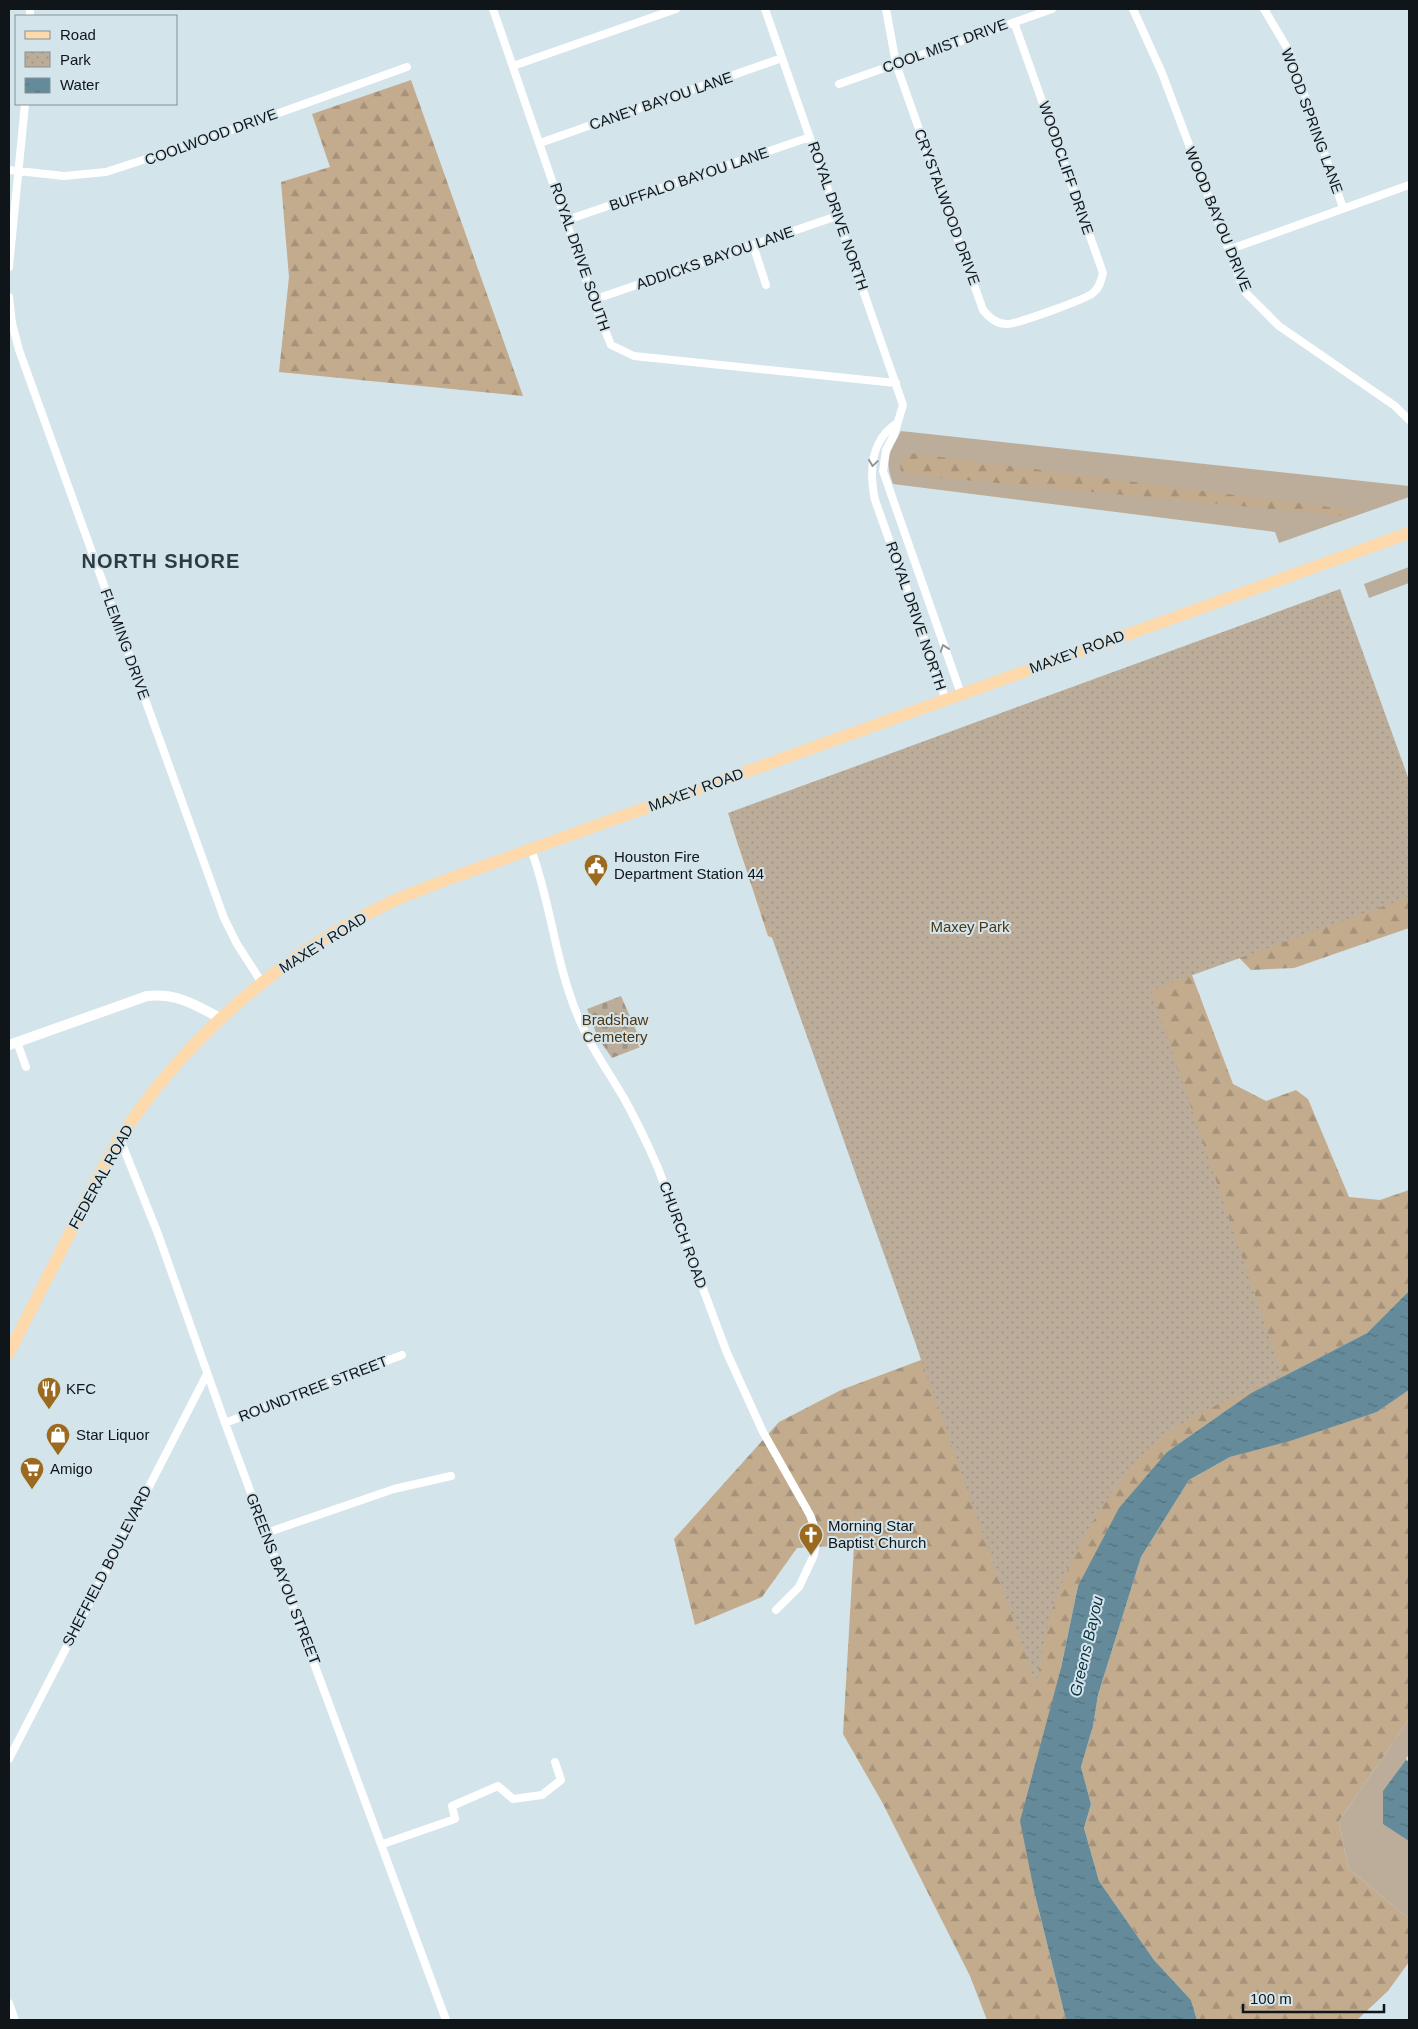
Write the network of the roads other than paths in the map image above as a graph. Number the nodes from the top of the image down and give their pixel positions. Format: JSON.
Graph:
{"nodes":[{"id":1,"x":493,"y":9,"type":"edge"},
{"id":2,"x":676,"y":9,"type":"edge"},
{"id":3,"x":765,"y":9,"type":"edge"},
{"id":4,"x":886,"y":9,"type":"edge"},
{"id":5,"x":1052,"y":9,"type":"edge"},
{"id":6,"x":1133,"y":9,"type":"edge"},
{"id":7,"x":1264,"y":9,"type":"edge"},
{"id":8,"x":1014,"y":22,"type":"junction"},
{"id":9,"x":782,"y":58,"type":"junction"},
{"id":10,"x":896,"y":64,"type":"junction"},
{"id":11,"x":513,"y":66,"type":"junction"},
{"id":12,"x":407,"y":67,"type":"dead end"},
{"id":13,"x":839,"y":84,"type":"dead end"},
{"id":14,"x":25,"y":105,"type":"edge"},
{"id":15,"x":810,"y":137,"type":"junction"},
{"id":16,"x":540,"y":144,"type":"junction"},
{"id":17,"x":9,"y":170,"type":"edge"},
{"id":18,"x":18,"y":171,"type":"junction"},
{"id":19,"x":1409,"y":185,"type":"edge"},
{"id":20,"x":1343,"y":208,"type":"junction"},
{"id":21,"x":837,"y":216,"type":"junction"},
{"id":22,"x":567,"y":220,"type":"junction"},
{"id":23,"x":753,"y":245,"type":"junction"},
{"id":24,"x":1228,"y":250,"type":"junction"},
{"id":25,"x":9,"y":267,"type":"edge"},
{"id":26,"x":766,"y":285,"type":"dead end"},
{"id":27,"x":9,"y":296,"type":"edge"},
{"id":28,"x":593,"y":300,"type":"junction"},
{"id":29,"x":1074,"y":301,"type":"joint"},
{"id":30,"x":896,"y":383,"type":"junction"},
{"id":31,"x":1409,"y":420,"type":"edge"},
{"id":32,"x":897,"y":423,"type":"junction"},
{"id":33,"x":1409,"y":533,"type":"edge"},
{"id":34,"x":923,"y":588,"type":"junction"},
{"id":35,"x":908,"y":594,"type":"junction"},
{"id":36,"x":961,"y":694,"type":"junction"},
{"id":37,"x":946,"y":700,"type":"junction"},
{"id":38,"x":531,"y":849,"type":"junction"},
{"id":39,"x":262,"y":983,"type":"junction"},
{"id":40,"x":220,"y":1018,"type":"junction"},
{"id":41,"x":13,"y":1044,"type":"edge"},
{"id":42,"x":26,"y":1068,"type":"dead end"},
{"id":43,"x":120,"y":1138,"type":"junction"},
{"id":44,"x":9,"y":1353,"type":"edge"},
{"id":45,"x":402,"y":1356,"type":"dead end"},
{"id":46,"x":207,"y":1374,"type":"junction"},
{"id":47,"x":225,"y":1422,"type":"junction"},
{"id":48,"x":452,"y":1476,"type":"dead end"},
{"id":49,"x":266,"y":1533,"type":"junction"},
{"id":50,"x":776,"y":1610,"type":"dead end"},
{"id":51,"x":9,"y":1759,"type":"edge"},
{"id":52,"x":555,"y":1762,"type":"dead end"},
{"id":53,"x":383,"y":1844,"type":"junction"},
{"id":54,"x":9,"y":2003,"type":"edge"},
{"id":55,"x":15,"y":2020,"type":"edge"},
{"id":56,"x":446,"y":2020,"type":"edge"}],
"edges":[{"from":1,"to":11,"type":"street","name":"ROYAL DRIVE SOUTH"},
{"from":2,"to":11,"type":"street"},
{"from":3,"to":9,"type":"street","name":"ROYAL DRIVE NORTH"},
{"from":4,"to":10,"type":"street","name":"CRYSTALWOOD DRIVE"},
{"from":5,"to":8,"type":"street","name":"COOL MIST DRIVE"},
{"from":6,"to":24,"type":"street","name":"WOOD BAYOU DRIVE"},
{"from":7,"to":20,"type":"street","name":"WOOD SPRING LANE"},
{"from":8,"to":10,"type":"street","name":"COOL MIST DRIVE"},
{"from":8,"to":29,"type":"street","name":"WOODCLIFF DRIVE"},
{"from":9,"to":15,"type":"street","name":"ROYAL DRIVE NORTH"},
{"from":9,"to":16,"type":"street","name":"CANEY BAYOU LANE"},
{"from":10,"to":13,"type":"street","name":"COOL MIST DRIVE"},
{"from":10,"to":29,"type":"street","name":"CRYSTALWOOD DRIVE"},
{"from":11,"to":16,"type":"street","name":"ROYAL DRIVE SOUTH"},
{"from":12,"to":18,"type":"street","name":"COOLWOOD DRIVE"},
{"from":14,"to":18,"type":"street"},
{"from":15,"to":21,"type":"street","name":"ROYAL DRIVE NORTH"},
{"from":15,"to":22,"type":"street","name":"BUFFALO BAYOU LANE"},
{"from":16,"to":22,"type":"street","name":"ROYAL DRIVE SOUTH"},
{"from":17,"to":18,"type":"street","name":"COOLWOOD DRIVE"},
{"from":18,"to":25,"type":"street"},
{"from":19,"to":20,"type":"street"},
{"from":20,"to":24,"type":"street"},
{"from":21,"to":23,"type":"street","name":"ADDICKS BAYOU LANE"},
{"from":21,"to":30,"type":"street","name":"ROYAL DRIVE NORTH"},
{"from":22,"to":28,"type":"street","name":"ROYAL DRIVE SOUTH"},
{"from":23,"to":26,"type":"street"},
{"from":23,"to":28,"type":"street","name":"ADDICKS BAYOU LANE"},
{"from":24,"to":31,"type":"street","name":"WOOD BAYOU DRIVE"},
{"from":27,"to":39,"type":"street","name":"FLEMING DRIVE"},
{"from":28,"to":30,"type":"street","name":"ROYAL DRIVE SOUTH"},
{"from":30,"to":32,"type":"street","name":"ROYAL DRIVE NORTH"},
{"from":32,"to":34,"type":"street","name":"ROYAL DRIVE NORTH"},
{"from":32,"to":35,"type":"street","name":"ROYAL DRIVE NORTH","one_way":true},
{"from":33,"to":36,"type":"main road","name":"MAXEY ROAD"},
{"from":34,"to":35,"type":"street"},
{"from":36,"to":34,"type":"street","name":"ROYAL DRIVE NORTH","one_way":true},
{"from":35,"to":37,"type":"street","name":"ROYAL DRIVE NORTH"},
{"from":36,"to":37,"type":"main road","name":"MAXEY ROAD"},
{"from":37,"to":38,"type":"main road","name":"MAXEY ROAD"},
{"from":38,"to":39,"type":"main road","name":"MAXEY ROAD"},
{"from":38,"to":50,"type":"street","name":"CHURCH ROAD"},
{"from":39,"to":40,"type":"main road","name":"MAXEY ROAD"},
{"from":40,"to":41,"type":"street"},
{"from":40,"to":43,"type":"main road","name":"FEDERAL ROAD"},
{"from":41,"to":42,"type":"street"},
{"from":43,"to":44,"type":"main road","name":"FEDERAL ROAD"},
{"from":43,"to":46,"type":"street","name":"GREENS BAYOU STREET"},
{"from":45,"to":47,"type":"street","name":"ROUNDTREE STREET"},
{"from":46,"to":47,"type":"street","name":"GREENS BAYOU STREET"},
{"from":46,"to":51,"type":"street","name":"SHEFFIELD BOULEVARD"},
{"from":47,"to":49,"type":"street","name":"GREENS BAYOU STREET"},
{"from":48,"to":49,"type":"street"},
{"from":49,"to":53,"type":"street","name":"GREENS BAYOU STREET"},
{"from":52,"to":53,"type":"street"},
{"from":53,"to":56,"type":"street","name":"GREENS BAYOU STREET"},
{"from":54,"to":55,"type":"street"}]}
